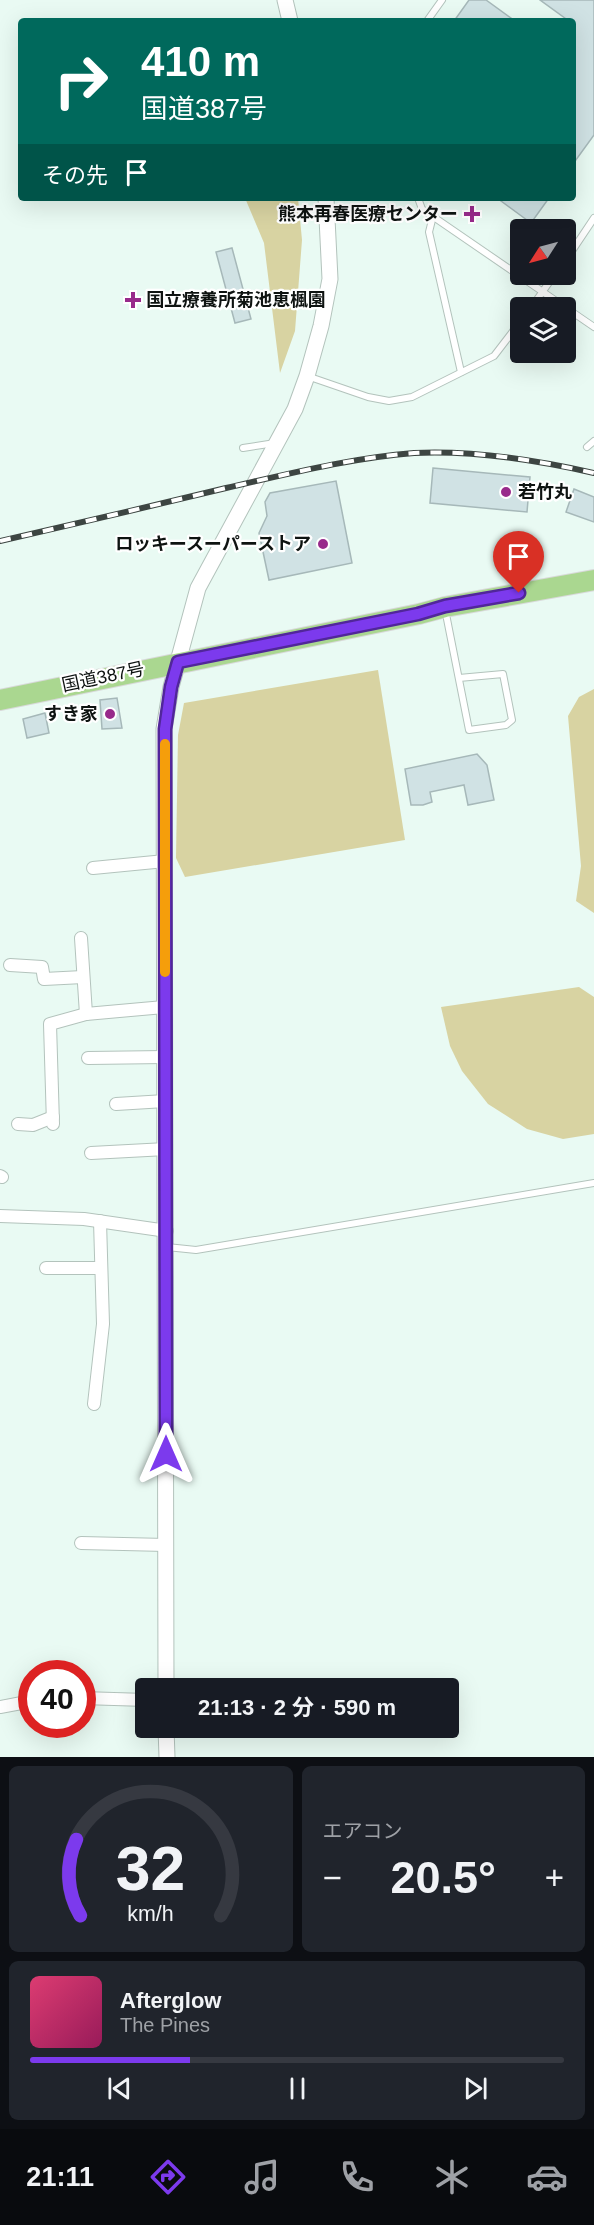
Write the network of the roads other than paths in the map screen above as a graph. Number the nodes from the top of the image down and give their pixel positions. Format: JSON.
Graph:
{"nodes":[{"id":1,"x":285,"y":0,"type":"edge"},
{"id":2,"x":442,"y":0,"type":"edge"},
{"id":3,"x":289,"y":18,"type":"edge"},
{"id":4,"x":429,"y":18,"type":"edge"},
{"id":5,"x":326,"y":201,"type":"edge"},
{"id":6,"x":418,"y":201,"type":"edge"},
{"id":7,"x":433,"y":216,"type":"junction"},
{"id":8,"x":594,"y":218,"type":"edge"},
{"id":9,"x":576,"y":245,"type":"edge"},
{"id":10,"x":548,"y":285,"type":"edge"},
{"id":11,"x":544,"y":291,"type":"junction"},
{"id":12,"x":539,"y":297,"type":"edge"},
{"id":13,"x":594,"y":327,"type":"edge"},
{"id":14,"x":510,"y":335,"type":"edge"},
{"id":15,"x":461,"y":372,"type":"junction"},
{"id":16,"x":307,"y":376,"type":"junction"},
{"id":17,"x":594,"y":441,"type":"edge"},
{"id":18,"x":276,"y":443,"type":"junction"},
{"id":19,"x":587,"y":447,"type":"dead end"},
{"id":20,"x":243,"y":448,"type":"dead end"},
{"id":21,"x":594,"y":580,"type":"edge"},
{"id":22,"x":445,"y":606,"type":"junction"},
{"id":23,"x":178,"y":662,"type":"junction"},
{"id":24,"x":459,"y":678,"type":"junction"},
{"id":25,"x":0,"y":700,"type":"edge"},
{"id":26,"x":165,"y":861,"type":"junction"},
{"id":27,"x":93,"y":868,"type":"dead end"},
{"id":28,"x":81,"y":938,"type":"dead end"},
{"id":29,"x":10,"y":965,"type":"dead end"},
{"id":30,"x":83,"y":977,"type":"junction"},
{"id":31,"x":164,"y":1007,"type":"junction"},
{"id":32,"x":86,"y":1014,"type":"junction"},
{"id":33,"x":165,"y":1057,"type":"junction"},
{"id":34,"x":88,"y":1058,"type":"dead end"},
{"id":35,"x":165,"y":1101,"type":"junction"},
{"id":36,"x":116,"y":1104,"type":"dead end"},
{"id":37,"x":18,"y":1124,"type":"dead end"},
{"id":38,"x":166,"y":1149,"type":"junction"},
{"id":39,"x":91,"y":1153,"type":"dead end"},
{"id":40,"x":594,"y":1183,"type":"edge"},
{"id":41,"x":0,"y":1216,"type":"edge"},
{"id":42,"x":100,"y":1221,"type":"junction"},
{"id":43,"x":167,"y":1232,"type":"junction"},
{"id":44,"x":167,"y":1247,"type":"junction"},
{"id":45,"x":46,"y":1268,"type":"dead end"},
{"id":46,"x":101,"y":1268,"type":"junction"},
{"id":47,"x":94,"y":1404,"type":"dead end"},
{"id":48,"x":81,"y":1543,"type":"dead end"},
{"id":49,"x":166,"y":1545,"type":"junction"},
{"id":50,"x":166,"y":1678,"type":"edge"},
{"id":51,"x":96,"y":1698,"type":"edge"},
{"id":52,"x":135,"y":1700,"type":"edge"},
{"id":53,"x":18,"y":1704,"type":"edge"},
{"id":54,"x":0,"y":1707,"type":"edge"},
{"id":55,"x":166,"y":1738,"type":"edge"},
{"id":56,"x":167,"y":1757,"type":"edge"}],
"edges":[{"from":1,"to":3,"type":"street"},
{"from":2,"to":4,"type":"lane"},
{"from":5,"to":16,"type":"street"},
{"from":6,"to":7,"type":"lane"},
{"from":7,"to":11,"type":"lane"},
{"from":7,"to":15,"type":"lane"},
{"from":8,"to":9,"type":"lane"},
{"from":10,"to":11,"type":"lane"},
{"from":11,"to":12,"type":"lane"},
{"from":11,"to":13,"type":"lane"},
{"from":14,"to":15,"type":"lane"},
{"from":15,"to":16,"type":"lane"},
{"from":16,"to":18,"type":"street"},
{"from":17,"to":19,"type":"lane"},
{"from":18,"to":20,"type":"lane"},
{"from":18,"to":23,"type":"street"},
{"from":21,"to":22,"type":"highway","name":"国道387号"},
{"from":22,"to":23,"type":"highway","name":"国道387号"},
{"from":22,"to":24,"type":"lane"},
{"from":23,"to":25,"type":"highway","name":"国道387号"},
{"from":23,"to":26,"type":"street"},
{"from":24,"to":24,"type":"lane"},
{"from":26,"to":27,"type":"street"},
{"from":26,"to":31,"type":"street"},
{"from":28,"to":30,"type":"street"},
{"from":29,"to":30,"type":"street"},
{"from":30,"to":32,"type":"street"},
{"from":31,"to":32,"type":"street"},
{"from":31,"to":33,"type":"street"},
{"from":32,"to":37,"type":"street"},
{"from":33,"to":34,"type":"street"},
{"from":33,"to":35,"type":"street"},
{"from":35,"to":36,"type":"street"},
{"from":35,"to":38,"type":"street"},
{"from":38,"to":39,"type":"street"},
{"from":38,"to":43,"type":"street"},
{"from":40,"to":44,"type":"lane"},
{"from":41,"to":42,"type":"street"},
{"from":42,"to":43,"type":"street"},
{"from":42,"to":46,"type":"street"},
{"from":43,"to":44,"type":"street"},
{"from":44,"to":49,"type":"street"},
{"from":45,"to":46,"type":"street"},
{"from":46,"to":47,"type":"street"},
{"from":48,"to":49,"type":"street"},
{"from":49,"to":50,"type":"street"},
{"from":51,"to":52,"type":"street"},
{"from":53,"to":54,"type":"street"},
{"from":55,"to":56,"type":"street"}]}
